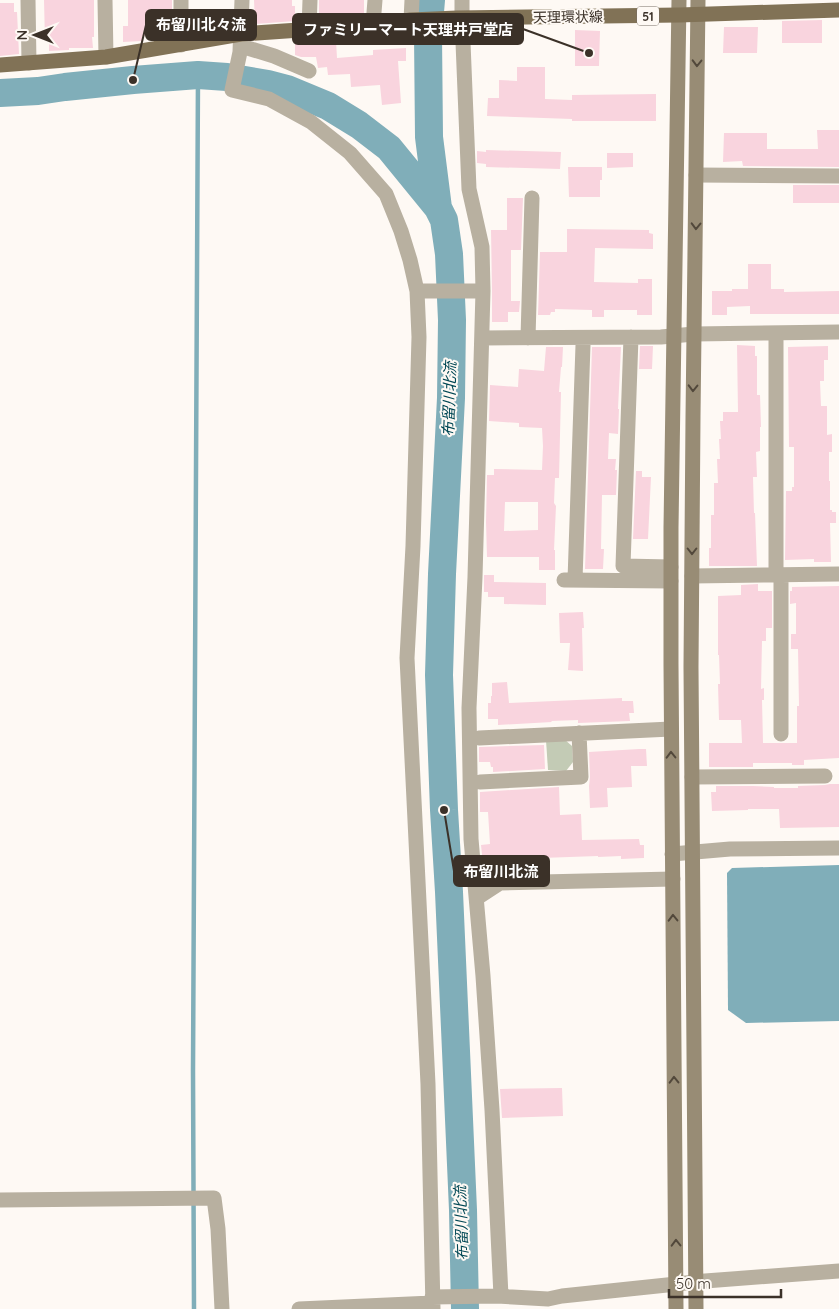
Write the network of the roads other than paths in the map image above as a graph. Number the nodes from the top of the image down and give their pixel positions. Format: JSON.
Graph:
{"nodes":[{"id":1,"x":28,"y":0,"type":"edge"},
{"id":2,"x":105,"y":0,"type":"edge"},
{"id":3,"x":181,"y":0,"type":"edge"},
{"id":4,"x":242,"y":0,"type":"edge"},
{"id":5,"x":310,"y":0,"type":"edge"},
{"id":6,"x":375,"y":0,"type":"edge"},
{"id":7,"x":412,"y":0,"type":"edge"},
{"id":8,"x":462,"y":0,"type":"edge"},
{"id":9,"x":698,"y":7,"type":"edge"},
{"id":10,"x":679,"y":8,"type":"edge"},
{"id":11,"x":839,"y":10,"type":"edge"},
{"id":12,"x":459,"y":18,"type":"junction"},
{"id":13,"x":414,"y":20,"type":"junction"},
{"id":14,"x":373,"y":25,"type":"junction"},
{"id":15,"x":309,"y":30,"type":"junction"},
{"id":16,"x":181,"y":44,"type":"junction"},
{"id":17,"x":240,"y":44,"type":"junction"},
{"id":18,"x":106,"y":57,"type":"junction"},
{"id":19,"x":30,"y":63,"type":"junction"},
{"id":20,"x":0,"y":66,"type":"edge"},
{"id":21,"x":309,"y":71,"type":"dead end"},
{"id":22,"x":696,"y":175,"type":"junction"},
{"id":23,"x":839,"y":176,"type":"edge"},
{"id":24,"x":532,"y":198,"type":"dead end"},
{"id":25,"x":419,"y":290,"type":"junction"},
{"id":26,"x":482,"y":291,"type":"junction"},
{"id":27,"x":839,"y":332,"type":"edge"},
{"id":28,"x":776,"y":333,"type":"junction"},
{"id":29,"x":694,"y":334,"type":"junction"},
{"id":30,"x":631,"y":337,"type":"junction"},
{"id":31,"x":673,"y":337,"type":"junction"},
{"id":32,"x":483,"y":338,"type":"junction"},
{"id":33,"x":528,"y":338,"type":"junction"},
{"id":34,"x":582,"y":346,"type":"dead end"},
{"id":35,"x":671,"y":574,"type":"junction"},
{"id":36,"x":839,"y":574,"type":"edge"},
{"id":37,"x":779,"y":575,"type":"junction"},
{"id":38,"x":692,"y":576,"type":"junction"},
{"id":39,"x":671,"y":728,"type":"junction"},
{"id":40,"x":579,"y":733,"type":"junction"},
{"id":41,"x":781,"y":734,"type":"dead end"},
{"id":42,"x":479,"y":738,"type":"dead end"},
{"id":43,"x":825,"y":776,"type":"dead end"},
{"id":44,"x":692,"y":777,"type":"junction"},
{"id":45,"x":480,"y":782,"type":"dead end"},
{"id":46,"x":839,"y":848,"type":"edge"},
{"id":47,"x":693,"y":852,"type":"junction"},
{"id":48,"x":672,"y":854,"type":"junction"},
{"id":49,"x":673,"y":879,"type":"junction"},
{"id":50,"x":477,"y":898,"type":"junction"},
{"id":51,"x":0,"y":1200,"type":"edge"},
{"id":52,"x":839,"y":1271,"type":"edge"},
{"id":53,"x":696,"y":1282,"type":"junction"},
{"id":54,"x":676,"y":1285,"type":"junction"},
{"id":55,"x":499,"y":1296,"type":"junction"},
{"id":56,"x":434,"y":1302,"type":"edge"},
{"id":57,"x":222,"y":1309,"type":"edge"},
{"id":58,"x":299,"y":1309,"type":"edge"},
{"id":59,"x":676,"y":1309,"type":"edge"},
{"id":60,"x":696,"y":1309,"type":"edge"}],
"edges":[{"from":1,"to":19,"type":"street"},
{"from":2,"to":18,"type":"street"},
{"from":3,"to":16,"type":"street"},
{"from":4,"to":17,"type":"street"},
{"from":5,"to":15,"type":"street"},
{"from":6,"to":14,"type":"street"},
{"from":7,"to":13,"type":"street"},
{"from":8,"to":12,"type":"street"},
{"from":9,"to":10,"type":"main road","name":"天理環状線","number":"51"},
{"from":9,"to":11,"type":"main road","name":"天理環状線","number":"51"},
{"from":9,"to":22,"type":"street","one_way":true},
{"from":10,"to":12,"type":"main road","name":"天理環状線","number":"51"},
{"from":10,"to":31,"type":"street"},
{"from":12,"to":13,"type":"main road","name":"天理環状線","number":"51"},
{"from":12,"to":26,"type":"street"},
{"from":13,"to":14,"type":"main road","name":"天理環状線","number":"51"},
{"from":14,"to":15,"type":"main road","name":"天理環状線","number":"51"},
{"from":15,"to":17,"type":"main road","name":"天理環状線","number":"51"},
{"from":16,"to":17,"type":"main road","name":"天理環状線","number":"51"},
{"from":16,"to":18,"type":"main road","name":"天理環状線","number":"51"},
{"from":17,"to":21,"type":"street"},
{"from":17,"to":25,"type":"street"},
{"from":18,"to":19,"type":"main road","name":"天理環状線","number":"51"},
{"from":19,"to":20,"type":"main road","name":"天理環状線","number":"51"},
{"from":22,"to":23,"type":"street"},
{"from":22,"to":29,"type":"street","one_way":true},
{"from":24,"to":33,"type":"street"},
{"from":25,"to":26,"type":"street"},
{"from":25,"to":56,"type":"street"},
{"from":26,"to":32,"type":"street"},
{"from":27,"to":28,"type":"street"},
{"from":28,"to":29,"type":"street"},
{"from":28,"to":37,"type":"street"},
{"from":29,"to":31,"type":"street"},
{"from":29,"to":38,"type":"street","one_way":true},
{"from":30,"to":31,"type":"street"},
{"from":30,"to":33,"type":"street"},
{"from":30,"to":35,"type":"street"},
{"from":31,"to":35,"type":"street"},
{"from":32,"to":33,"type":"street"},
{"from":32,"to":50,"type":"street"},
{"from":34,"to":35,"type":"street"},
{"from":35,"to":39,"type":"street"},
{"from":36,"to":37,"type":"street"},
{"from":37,"to":38,"type":"street"},
{"from":37,"to":41,"type":"street"},
{"from":38,"to":44,"type":"street"},
{"from":39,"to":40,"type":"street"},
{"from":48,"to":39,"type":"street","one_way":true},
{"from":40,"to":42,"type":"street"},
{"from":40,"to":45,"type":"street"},
{"from":43,"to":44,"type":"street"},
{"from":44,"to":47,"type":"street"},
{"from":46,"to":47,"type":"street"},
{"from":47,"to":48,"type":"street"},
{"from":47,"to":53,"type":"street"},
{"from":48,"to":49,"type":"street"},
{"from":49,"to":50,"type":"street"},
{"from":54,"to":49,"type":"street","one_way":true},
{"from":50,"to":55,"type":"street"},
{"from":51,"to":57,"type":"street"},
{"from":52,"to":53,"type":"street"},
{"from":53,"to":54,"type":"street"},
{"from":53,"to":60,"type":"street"},
{"from":54,"to":55,"type":"street"},
{"from":54,"to":59,"type":"street"},
{"from":55,"to":56,"type":"street"},
{"from":56,"to":58,"type":"street"}]}
